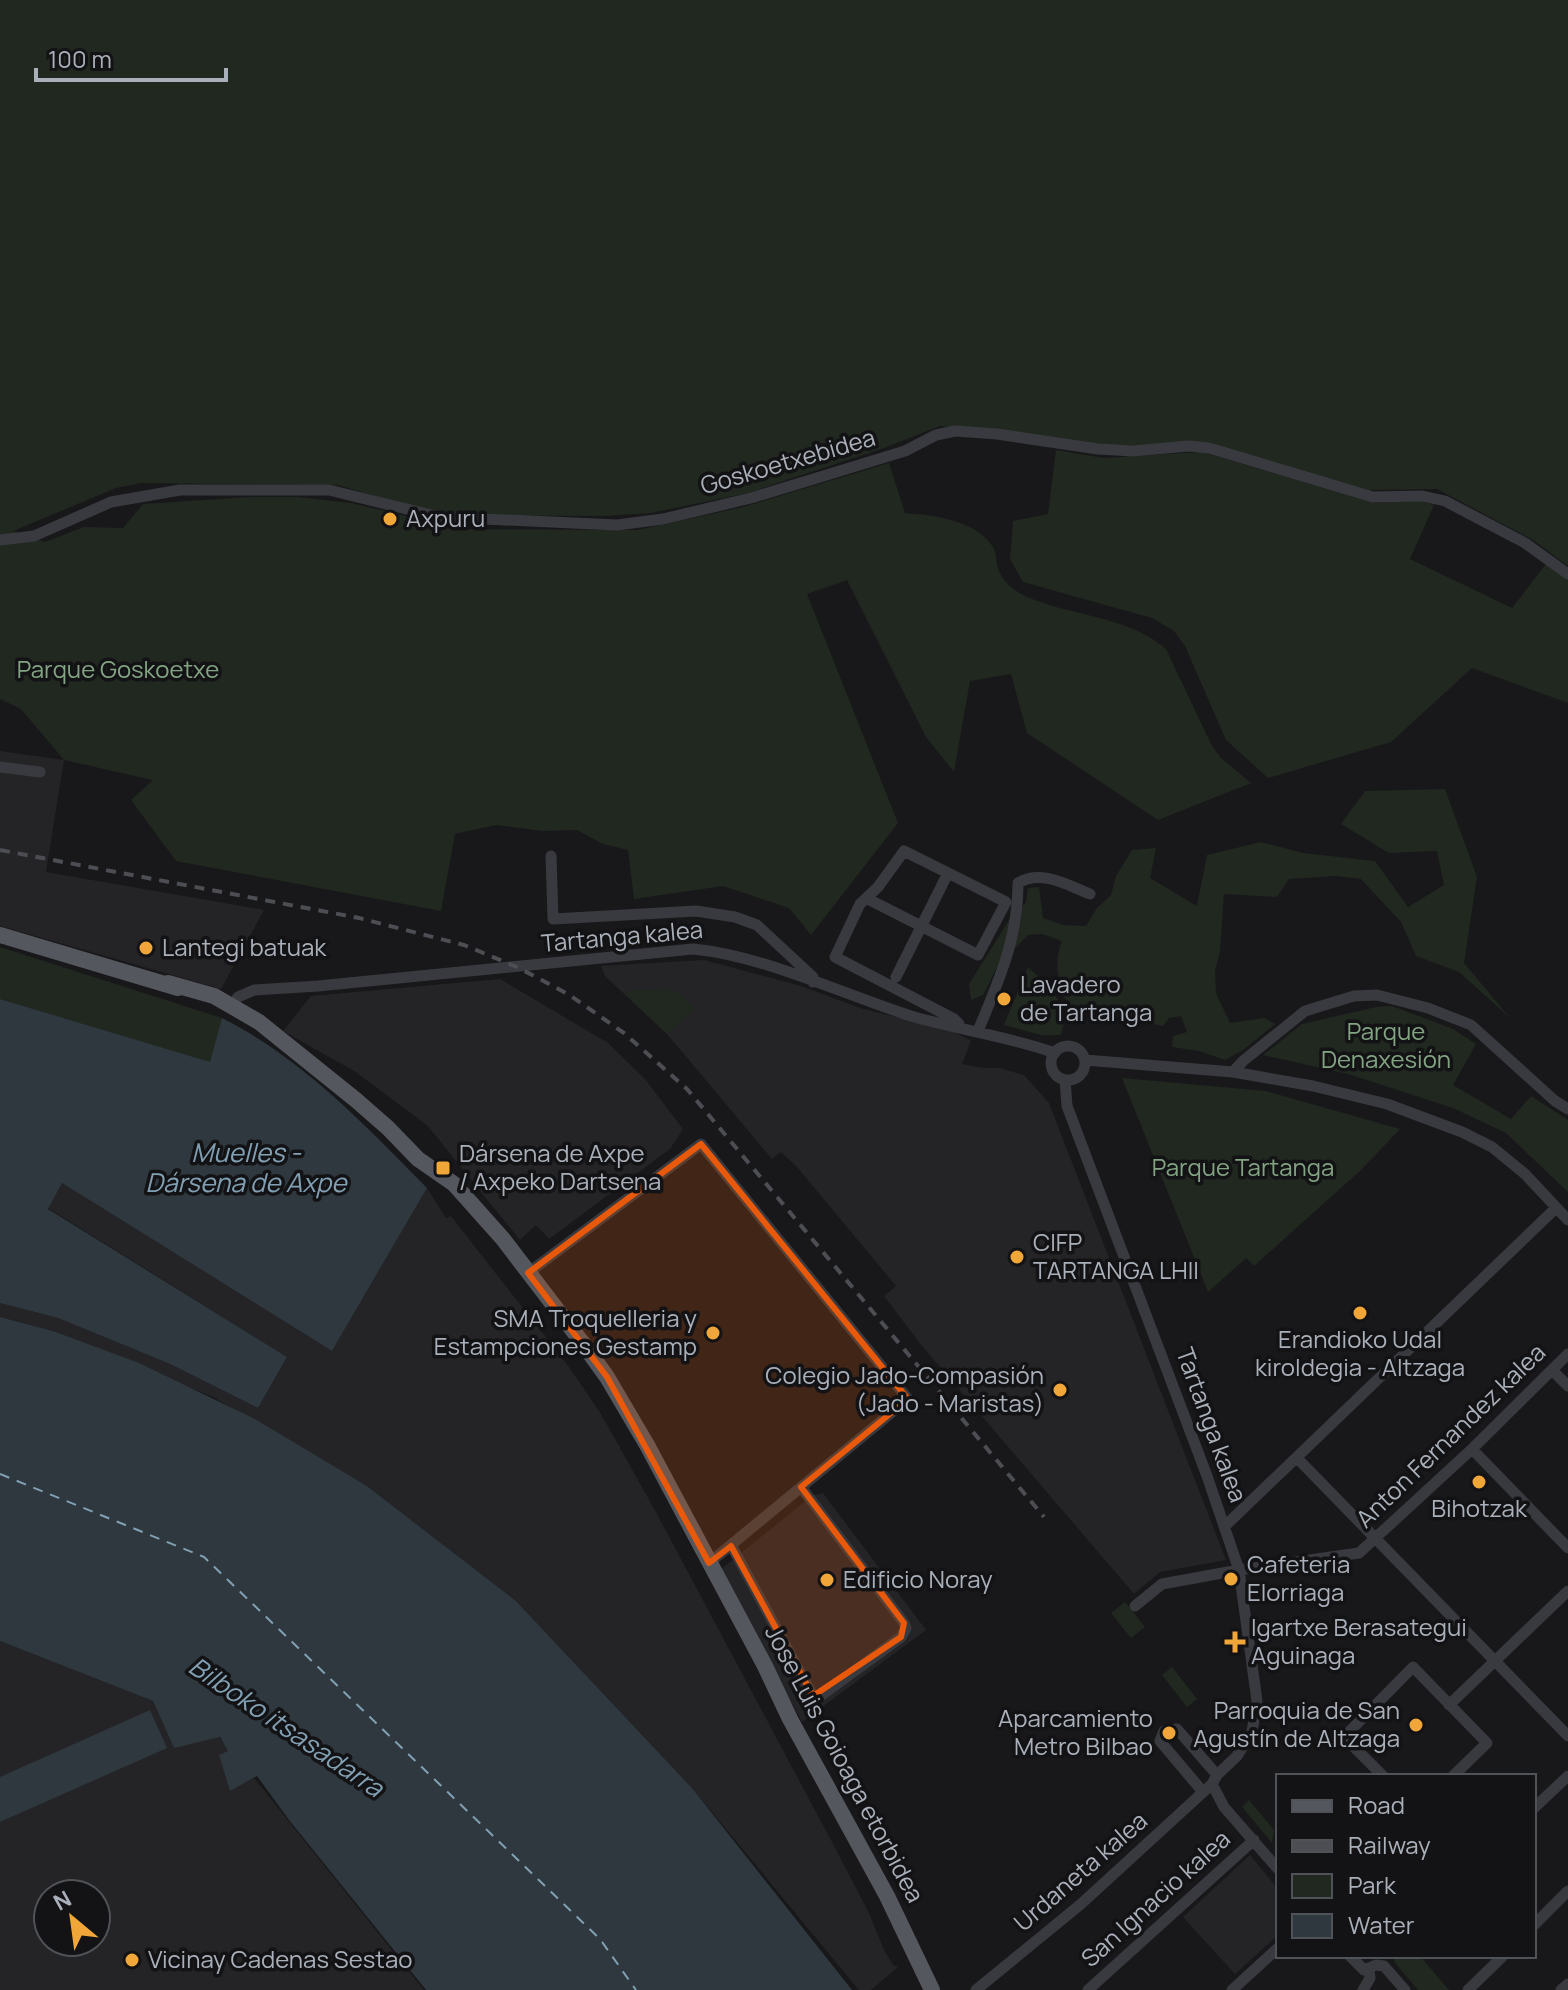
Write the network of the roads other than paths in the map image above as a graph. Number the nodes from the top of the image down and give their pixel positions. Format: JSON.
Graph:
{"nodes":[{"id":1,"x":0,"y":540,"type":"edge"},
{"id":2,"x":1568,"y":574,"type":"edge"},
{"id":3,"x":0,"y":767,"type":"edge"},
{"id":4,"x":40,"y":772,"type":"dead end"},
{"id":5,"x":551,"y":856,"type":"dead end"},
{"id":6,"x":948,"y":873,"type":"junction"},
{"id":7,"x":1090,"y":894,"type":"dead end"},
{"id":8,"x":866,"y":898,"type":"junction"},
{"id":9,"x":921,"y":926,"type":"junction"},
{"id":10,"x":0,"y":935,"type":"edge"},
{"id":11,"x":896,"y":977,"type":"dead end"},
{"id":12,"x":813,"y":982,"type":"junction"},
{"id":13,"x":168,"y":983,"type":"junction"},
{"id":14,"x":232,"y":1005,"type":"junction"},
{"id":15,"x":963,"y":1028,"type":"junction"},
{"id":16,"x":978,"y":1031,"type":"junction"},
{"id":17,"x":279,"y":1040,"type":"junction"},
{"id":18,"x":1055,"y":1053,"type":"junction"},
{"id":19,"x":1085,"y":1060,"type":"junction"},
{"id":20,"x":1233,"y":1072,"type":"junction"},
{"id":21,"x":1065,"y":1080,"type":"junction"},
{"id":22,"x":1568,"y":1109,"type":"edge"},
{"id":23,"x":1556,"y":1208,"type":"junction"},
{"id":24,"x":1568,"y":1220,"type":"edge"},
{"id":25,"x":528,"y":1273,"type":"junction"},
{"id":26,"x":1568,"y":1354,"type":"edge"},
{"id":27,"x":1552,"y":1370,"type":"junction"},
{"id":28,"x":1568,"y":1386,"type":"edge"},
{"id":29,"x":1472,"y":1449,"type":"junction"},
{"id":30,"x":1297,"y":1458,"type":"junction"},
{"id":31,"x":801,"y":1487,"type":"junction"},
{"id":32,"x":1225,"y":1526,"type":"junction"},
{"id":33,"x":1377,"y":1538,"type":"junction"},
{"id":34,"x":731,"y":1545,"type":"junction"},
{"id":35,"x":1568,"y":1548,"type":"edge"},
{"id":36,"x":709,"y":1563,"type":"junction"},
{"id":37,"x":1239,"y":1570,"type":"junction"},
{"id":38,"x":1568,"y":1591,"type":"edge"},
{"id":39,"x":1135,"y":1606,"type":"dead end"},
{"id":40,"x":1496,"y":1660,"type":"junction"},
{"id":41,"x":1449,"y":1705,"type":"junction"},
{"id":42,"x":1568,"y":1736,"type":"edge"},
{"id":43,"x":1381,"y":1774,"type":"edge"},
{"id":44,"x":1455,"y":1774,"type":"edge"},
{"id":45,"x":1568,"y":1776,"type":"edge"},
{"id":46,"x":1211,"y":1783,"type":"junction"},
{"id":47,"x":1536,"y":1806,"type":"edge"},
{"id":48,"x":1254,"y":1840,"type":"junction"},
{"id":49,"x":1276,"y":1867,"type":"edge"},
{"id":50,"x":1568,"y":1891,"type":"edge"},
{"id":51,"x":1536,"y":1923,"type":"edge"},
{"id":52,"x":1276,"y":1950,"type":"edge"},
{"id":53,"x":1352,"y":1958,"type":"edge"},
{"id":54,"x":1501,"y":1958,"type":"edge"},
{"id":55,"x":1378,"y":1964,"type":"edge"},
{"id":56,"x":1568,"y":1984,"type":"edge"},
{"id":57,"x":932,"y":1990,"type":"edge"},
{"id":58,"x":976,"y":1990,"type":"edge"},
{"id":59,"x":1088,"y":1990,"type":"edge"},
{"id":60,"x":1232,"y":1990,"type":"edge"},
{"id":61,"x":1363,"y":1990,"type":"edge"},
{"id":62,"x":1405,"y":1990,"type":"edge"},
{"id":63,"x":1468,"y":1990,"type":"edge"},
{"id":64,"x":1561,"y":1990,"type":"edge"}],
"edges":[{"from":1,"to":2,"type":"street","name":"Goskoetxebidea"},
{"from":3,"to":4,"type":"street"},
{"from":5,"to":12,"type":"street"},
{"from":6,"to":8,"type":"street"},
{"from":6,"to":9,"type":"street"},
{"from":6,"to":9,"type":"street"},
{"from":7,"to":16,"type":"street"},
{"from":8,"to":9,"type":"street"},
{"from":8,"to":15,"type":"street"},
{"from":9,"to":11,"type":"street"},
{"from":10,"to":13,"type":"main road"},
{"from":12,"to":14,"type":"street","name":"Tartanga kalea"},
{"from":12,"to":15,"type":"street","name":"Tartanga kalea"},
{"from":13,"to":14,"type":"main road","name":"Jose Luis Goioaga etorbidea"},
{"from":13,"to":17,"type":"main road"},
{"from":14,"to":17,"type":"main road","name":"Jose Luis Goioaga etorbidea"},
{"from":15,"to":16,"type":"street","name":"Tartanga kalea"},
{"from":16,"to":18,"type":"street","name":"Tartanga kalea"},
{"from":17,"to":25,"type":"main road","name":"Jose Luis Goioaga etorbidea"},
{"from":18,"to":19,"type":"street"},
{"from":18,"to":21,"type":"street"},
{"from":19,"to":20,"type":"street"},
{"from":19,"to":21,"type":"street"},
{"from":20,"to":22,"type":"street"},
{"from":20,"to":23,"type":"street"},
{"from":21,"to":32,"type":"street","name":"Tartanga kalea"},
{"from":23,"to":24,"type":"street"},
{"from":23,"to":30,"type":"street"},
{"from":25,"to":31,"type":"street"},
{"from":25,"to":36,"type":"main road","name":"Jose Luis Goioaga etorbidea"},
{"from":26,"to":27,"type":"street","name":"Anton Fernandez kalea"},
{"from":27,"to":28,"type":"street"},
{"from":27,"to":29,"type":"street","name":"Anton Fernandez kalea"},
{"from":29,"to":33,"type":"street","name":"Anton Fernandez kalea"},
{"from":29,"to":35,"type":"street"},
{"from":30,"to":32,"type":"street"},
{"from":30,"to":33,"type":"street"},
{"from":31,"to":34,"type":"street"},
{"from":31,"to":34,"type":"street","name":"Jose Luis Goioaga etorbidea"},
{"from":32,"to":37,"type":"street","name":"Tartanga kalea"},
{"from":33,"to":37,"type":"street","name":"Anton Fernandez kalea"},
{"from":33,"to":40,"type":"street"},
{"from":34,"to":36,"type":"street"},
{"from":36,"to":57,"type":"main road","name":"Jose Luis Goioaga etorbidea"},
{"from":37,"to":39,"type":"street","name":"Anton Fernandez kalea"},
{"from":37,"to":46,"type":"street","name":"Tartanga kalea"},
{"from":38,"to":40,"type":"street"},
{"from":40,"to":41,"type":"street"},
{"from":40,"to":42,"type":"street"},
{"from":41,"to":43,"type":"street"},
{"from":41,"to":44,"type":"street"},
{"from":45,"to":47,"type":"street"},
{"from":46,"to":46,"type":"street"},
{"from":46,"to":48,"type":"street"},
{"from":46,"to":58,"type":"street","name":"Urdaneta kalea"},
{"from":48,"to":49,"type":"street"},
{"from":48,"to":59,"type":"street","name":"San Ignacio kalea"},
{"from":50,"to":51,"type":"street"},
{"from":52,"to":60,"type":"street"},
{"from":53,"to":55,"type":"street"},
{"from":54,"to":63,"type":"street"},
{"from":55,"to":61,"type":"street"},
{"from":55,"to":62,"type":"street"},
{"from":56,"to":64,"type":"street"}]}
